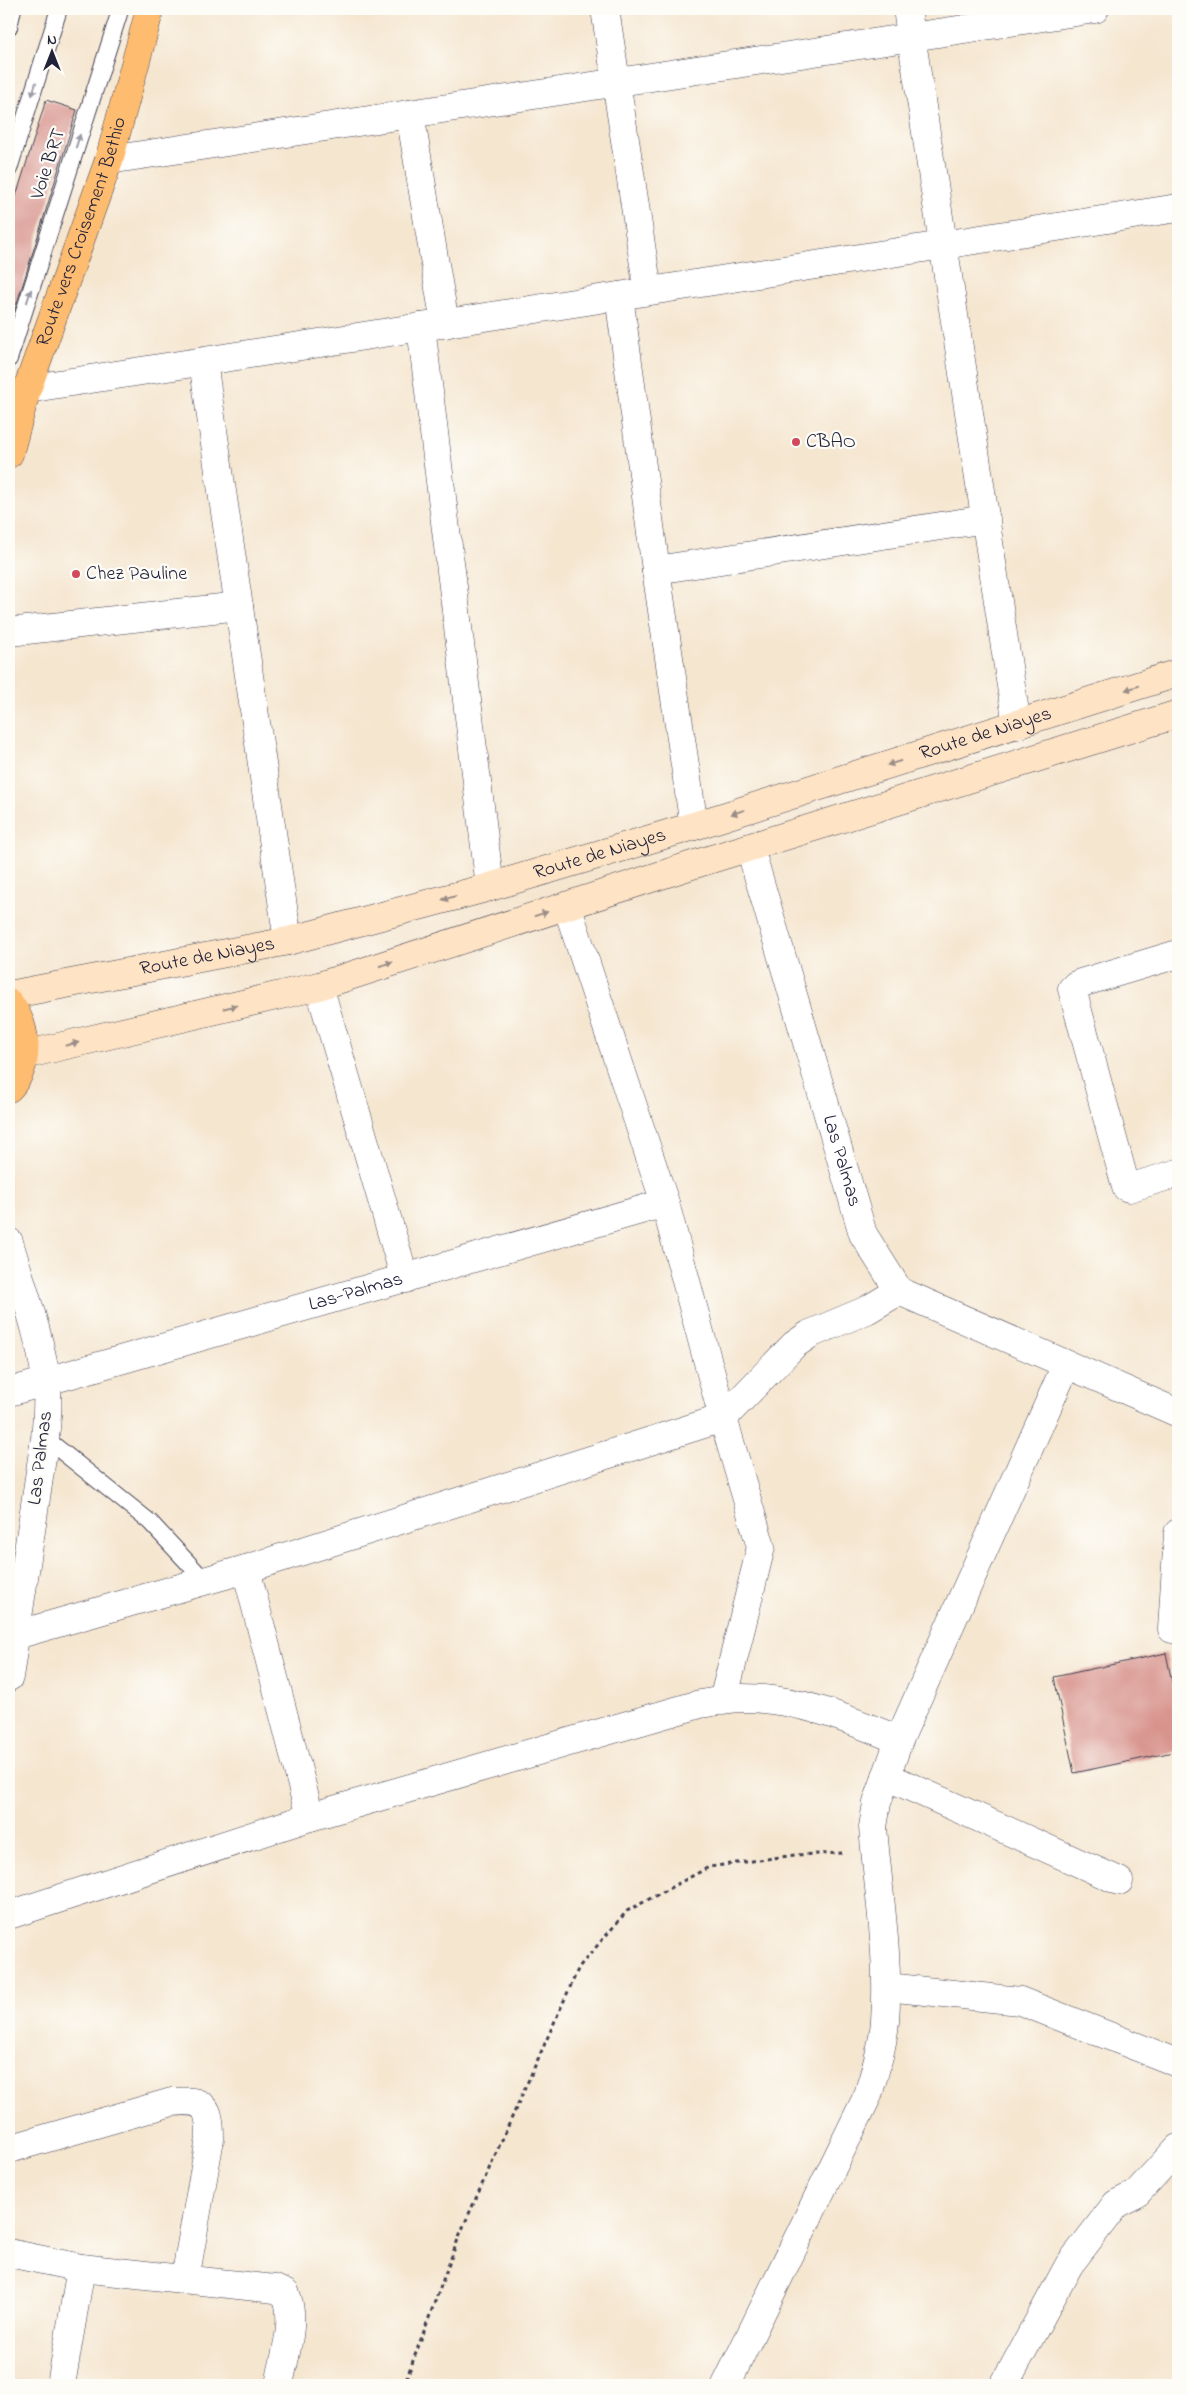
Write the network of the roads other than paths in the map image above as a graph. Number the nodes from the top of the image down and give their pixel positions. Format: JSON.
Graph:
{"nodes":[{"id":1,"x":13,"y":9,"type":"edge"},
{"id":2,"x":59,"y":9,"type":"edge"},
{"id":3,"x":118,"y":9,"type":"edge"},
{"id":4,"x":150,"y":9,"type":"edge"},
{"id":5,"x":604,"y":9,"type":"edge"},
{"id":6,"x":907,"y":9,"type":"edge"},
{"id":7,"x":1095,"y":9,"type":"edge"},
{"id":8,"x":9,"y":27,"type":"edge"},
{"id":9,"x":911,"y":37,"type":"junction"},
{"id":10,"x":616,"y":82,"type":"junction"},
{"id":11,"x":410,"y":114,"type":"junction"},
{"id":12,"x":108,"y":160,"type":"junction"},
{"id":13,"x":9,"y":169,"type":"edge"},
{"id":14,"x":1178,"y":208,"type":"edge"},
{"id":15,"x":944,"y":245,"type":"junction"},
{"id":16,"x":648,"y":291,"type":"junction"},
{"id":17,"x":619,"y":296,"type":"junction"},
{"id":18,"x":433,"y":325,"type":"junction"},
{"id":19,"x":9,"y":359,"type":"edge"},
{"id":20,"x":203,"y":362,"type":"junction"},
{"id":21,"x":26,"y":389,"type":"junction"},
{"id":22,"x":9,"y":454,"type":"edge"},
{"id":23,"x":986,"y":519,"type":"junction"},
{"id":24,"x":656,"y":570,"type":"junction"},
{"id":25,"x":239,"y":606,"type":"junction"},
{"id":26,"x":9,"y":632,"type":"edge"},
{"id":27,"x":1178,"y":673,"type":"edge"},
{"id":28,"x":1178,"y":714,"type":"edge"},
{"id":29,"x":1017,"y":725,"type":"junction"},
{"id":30,"x":694,"y":826,"type":"junction"},
{"id":31,"x":750,"y":848,"type":"junction"},
{"id":32,"x":490,"y":887,"type":"junction"},
{"id":33,"x":567,"y":906,"type":"junction"},
{"id":34,"x":288,"y":941,"type":"junction"},
{"id":35,"x":1178,"y":954,"type":"edge"},
{"id":36,"x":319,"y":986,"type":"junction"},
{"id":37,"x":9,"y":995,"type":"edge"},
{"id":38,"x":9,"y":1003,"type":"edge"},
{"id":39,"x":24,"y":1056,"type":"junction"},
{"id":40,"x":9,"y":1088,"type":"edge"},
{"id":41,"x":1178,"y":1173,"type":"edge"},
{"id":42,"x":665,"y":1203,"type":"junction"},
{"id":43,"x":9,"y":1242,"type":"edge"},
{"id":44,"x":405,"y":1279,"type":"junction"},
{"id":45,"x":899,"y":1291,"type":"junction"},
{"id":46,"x":1066,"y":1365,"type":"junction"},
{"id":47,"x":47,"y":1381,"type":"junction"},
{"id":48,"x":9,"y":1392,"type":"edge"},
{"id":49,"x":1178,"y":1413,"type":"edge"},
{"id":50,"x":723,"y":1418,"type":"junction"},
{"id":51,"x":45,"y":1438,"type":"junction"},
{"id":52,"x":1178,"y":1534,"type":"edge"},
{"id":53,"x":246,"y":1569,"type":"junction"},
{"id":54,"x":205,"y":1581,"type":"junction"},
{"id":55,"x":1172,"y":1629,"type":"dead end"},
{"id":56,"x":16,"y":1635,"type":"junction"},
{"id":57,"x":9,"y":1677,"type":"edge"},
{"id":58,"x":723,"y":1701,"type":"junction"},
{"id":59,"x":899,"y":1740,"type":"junction"},
{"id":60,"x":886,"y":1776,"type":"junction"},
{"id":61,"x":310,"y":1817,"type":"junction"},
{"id":62,"x":1119,"y":1881,"type":"dead end"},
{"id":63,"x":9,"y":1915,"type":"edge"},
{"id":64,"x":887,"y":1987,"type":"junction"},
{"id":65,"x":1178,"y":2063,"type":"edge"},
{"id":66,"x":1178,"y":2148,"type":"edge"},
{"id":67,"x":9,"y":2149,"type":"edge"},
{"id":68,"x":9,"y":2253,"type":"edge"},
{"id":69,"x":81,"y":2268,"type":"junction"},
{"id":70,"x":185,"y":2279,"type":"junction"},
{"id":71,"x":61,"y":2385,"type":"edge"},
{"id":72,"x":279,"y":2385,"type":"edge"},
{"id":73,"x":726,"y":2385,"type":"edge"},
{"id":74,"x":1004,"y":2385,"type":"edge"}],
"edges":[{"from":1,"to":8,"type":"lane"},
{"from":2,"to":13,"type":"lane","name":"Voie BRT","one_way":true},
{"from":19,"to":3,"type":"lane","name":"Voie BRT","one_way":true},
{"from":4,"to":12,"type":"main road","name":"Route vers Croisement Bethio"},
{"from":5,"to":10,"type":"street"},
{"from":6,"to":9,"type":"street"},
{"from":7,"to":9,"type":"street"},
{"from":9,"to":10,"type":"street"},
{"from":9,"to":15,"type":"street"},
{"from":10,"to":11,"type":"street"},
{"from":10,"to":16,"type":"street"},
{"from":11,"to":12,"type":"street"},
{"from":11,"to":18,"type":"street"},
{"from":12,"to":21,"type":"main road","name":"Route vers Croisement Bethio"},
{"from":14,"to":15,"type":"street"},
{"from":15,"to":16,"type":"street"},
{"from":15,"to":23,"type":"street"},
{"from":16,"to":17,"type":"street"},
{"from":17,"to":18,"type":"street"},
{"from":17,"to":24,"type":"street"},
{"from":18,"to":20,"type":"street"},
{"from":18,"to":32,"type":"street"},
{"from":20,"to":21,"type":"street"},
{"from":20,"to":25,"type":"street"},
{"from":21,"to":22,"type":"main road","name":"Route vers Croisement Bethio"},
{"from":23,"to":24,"type":"street"},
{"from":23,"to":29,"type":"street"},
{"from":24,"to":30,"type":"street"},
{"from":25,"to":26,"type":"street"},
{"from":25,"to":34,"type":"street"},
{"from":27,"to":29,"type":"main road","name":"Route de Niayes","one_way":true},
{"from":28,"to":31,"type":"main road","name":"Route de Niayes"},
{"from":29,"to":30,"type":"main road","name":"Route de Niayes","one_way":true},
{"from":30,"to":32,"type":"main road","name":"Route de Niayes"},
{"from":31,"to":33,"type":"main road","name":"Route de Niayes"},
{"from":31,"to":45,"type":"street","name":"Las Palmas"},
{"from":32,"to":34,"type":"main road","name":"Route de Niayes","one_way":true},
{"from":36,"to":33,"type":"main road","name":"Route de Niayes","one_way":true},
{"from":33,"to":42,"type":"street"},
{"from":34,"to":37,"type":"main road","name":"Route de Niayes"},
{"from":35,"to":41,"type":"street"},
{"from":39,"to":36,"type":"main road","name":"Route de Niayes","one_way":true},
{"from":36,"to":44,"type":"street"},
{"from":38,"to":39,"type":"main road"},
{"from":39,"to":40,"type":"main road"},
{"from":42,"to":44,"type":"street","name":"Las-Palmas"},
{"from":42,"to":50,"type":"street"},
{"from":43,"to":47,"type":"street","name":"Las Palmas"},
{"from":44,"to":47,"type":"street","name":"Las-Palmas"},
{"from":45,"to":46,"type":"street"},
{"from":45,"to":50,"type":"street"},
{"from":46,"to":49,"type":"street"},
{"from":46,"to":59,"type":"street"},
{"from":47,"to":48,"type":"street","name":"Las-Palmas"},
{"from":47,"to":51,"type":"street","name":"Las Palmas"},
{"from":50,"to":53,"type":"street"},
{"from":50,"to":58,"type":"street"},
{"from":51,"to":54,"type":"lane"},
{"from":51,"to":56,"type":"street","name":"Las Palmas"},
{"from":52,"to":55,"type":"street"},
{"from":53,"to":54,"type":"street"},
{"from":53,"to":61,"type":"street"},
{"from":54,"to":56,"type":"street"},
{"from":56,"to":57,"type":"street","name":"Las Palmas"},
{"from":58,"to":59,"type":"street"},
{"from":58,"to":61,"type":"street"},
{"from":59,"to":60,"type":"street"},
{"from":60,"to":62,"type":"street"},
{"from":60,"to":64,"type":"street"},
{"from":61,"to":63,"type":"street"},
{"from":64,"to":65,"type":"street"},
{"from":64,"to":73,"type":"street"},
{"from":66,"to":74,"type":"street"},
{"from":67,"to":70,"type":"street"},
{"from":68,"to":69,"type":"street"},
{"from":69,"to":70,"type":"street"},
{"from":69,"to":71,"type":"street"},
{"from":70,"to":72,"type":"street"}]}
